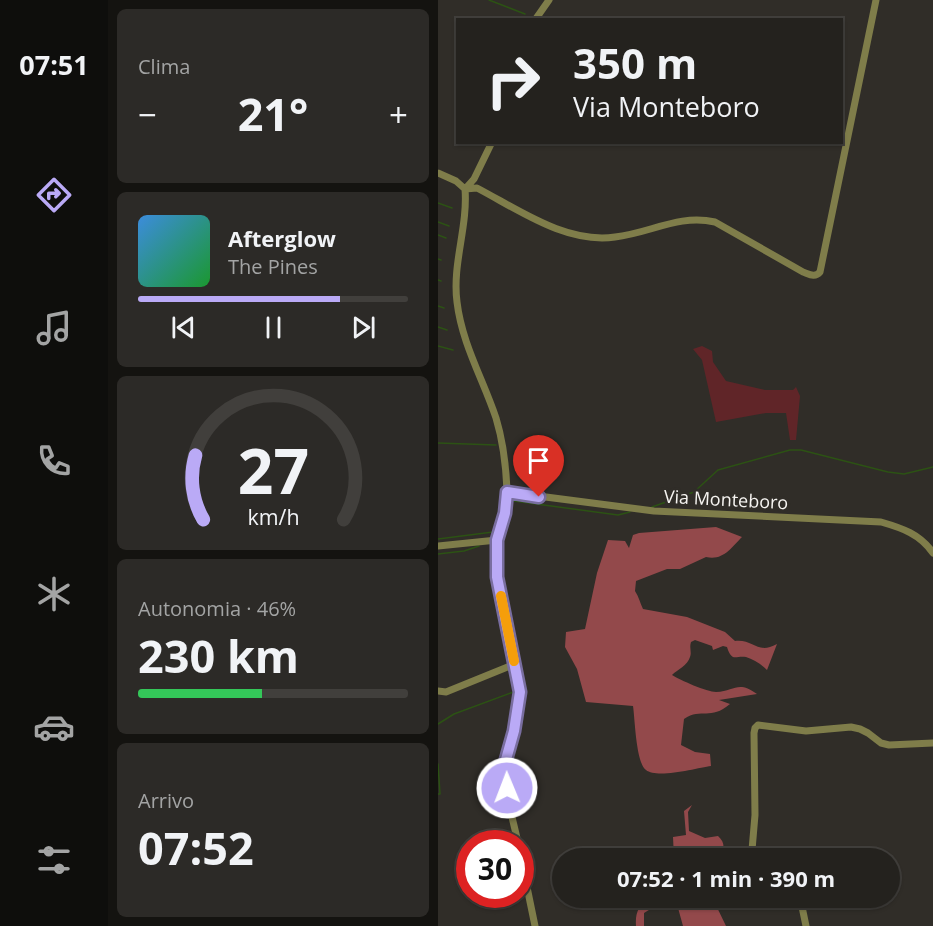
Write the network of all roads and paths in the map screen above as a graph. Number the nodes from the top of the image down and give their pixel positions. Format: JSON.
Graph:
{"nodes":[{"id":1,"x":549,"y":0,"type":"edge"},
{"id":2,"x":876,"y":0,"type":"edge"},
{"id":3,"x":536,"y":18,"type":"edge"},
{"id":4,"x":491,"y":144,"type":"edge"},
{"id":5,"x":438,"y":173,"type":"edge"},
{"id":6,"x":465,"y":189,"type":"junction"},
{"id":7,"x":507,"y":492,"type":"junction"},
{"id":8,"x":497,"y":540,"type":"junction"},
{"id":9,"x":438,"y":546,"type":"edge"},
{"id":10,"x":933,"y":553,"type":"edge"},
{"id":11,"x":515,"y":664,"type":"junction"},
{"id":12,"x":438,"y":691,"type":"edge"},
{"id":13,"x":933,"y":743,"type":"edge"},
{"id":14,"x":515,"y":830,"type":"edge"},
{"id":15,"x":752,"y":848,"type":"edge"},
{"id":16,"x":532,"y":908,"type":"edge"},
{"id":17,"x":802,"y":908,"type":"edge"},
{"id":18,"x":536,"y":926,"type":"edge"},
{"id":19,"x":806,"y":926,"type":"edge"}],
"edges":[{"from":1,"to":3,"type":"street"},
{"from":2,"to":6,"type":"street"},
{"from":4,"to":6,"type":"street"},
{"from":5,"to":6,"type":"street"},
{"from":6,"to":7,"type":"street"},
{"from":7,"to":8,"type":"street"},
{"from":7,"to":10,"type":"street","name":"Via Monteboro"},
{"from":8,"to":9,"type":"street"},
{"from":8,"to":11,"type":"street"},
{"from":11,"to":12,"type":"street"},
{"from":11,"to":14,"type":"street"},
{"from":13,"to":15,"type":"street"},
{"from":16,"to":18,"type":"street"},
{"from":17,"to":19,"type":"street"}]}
